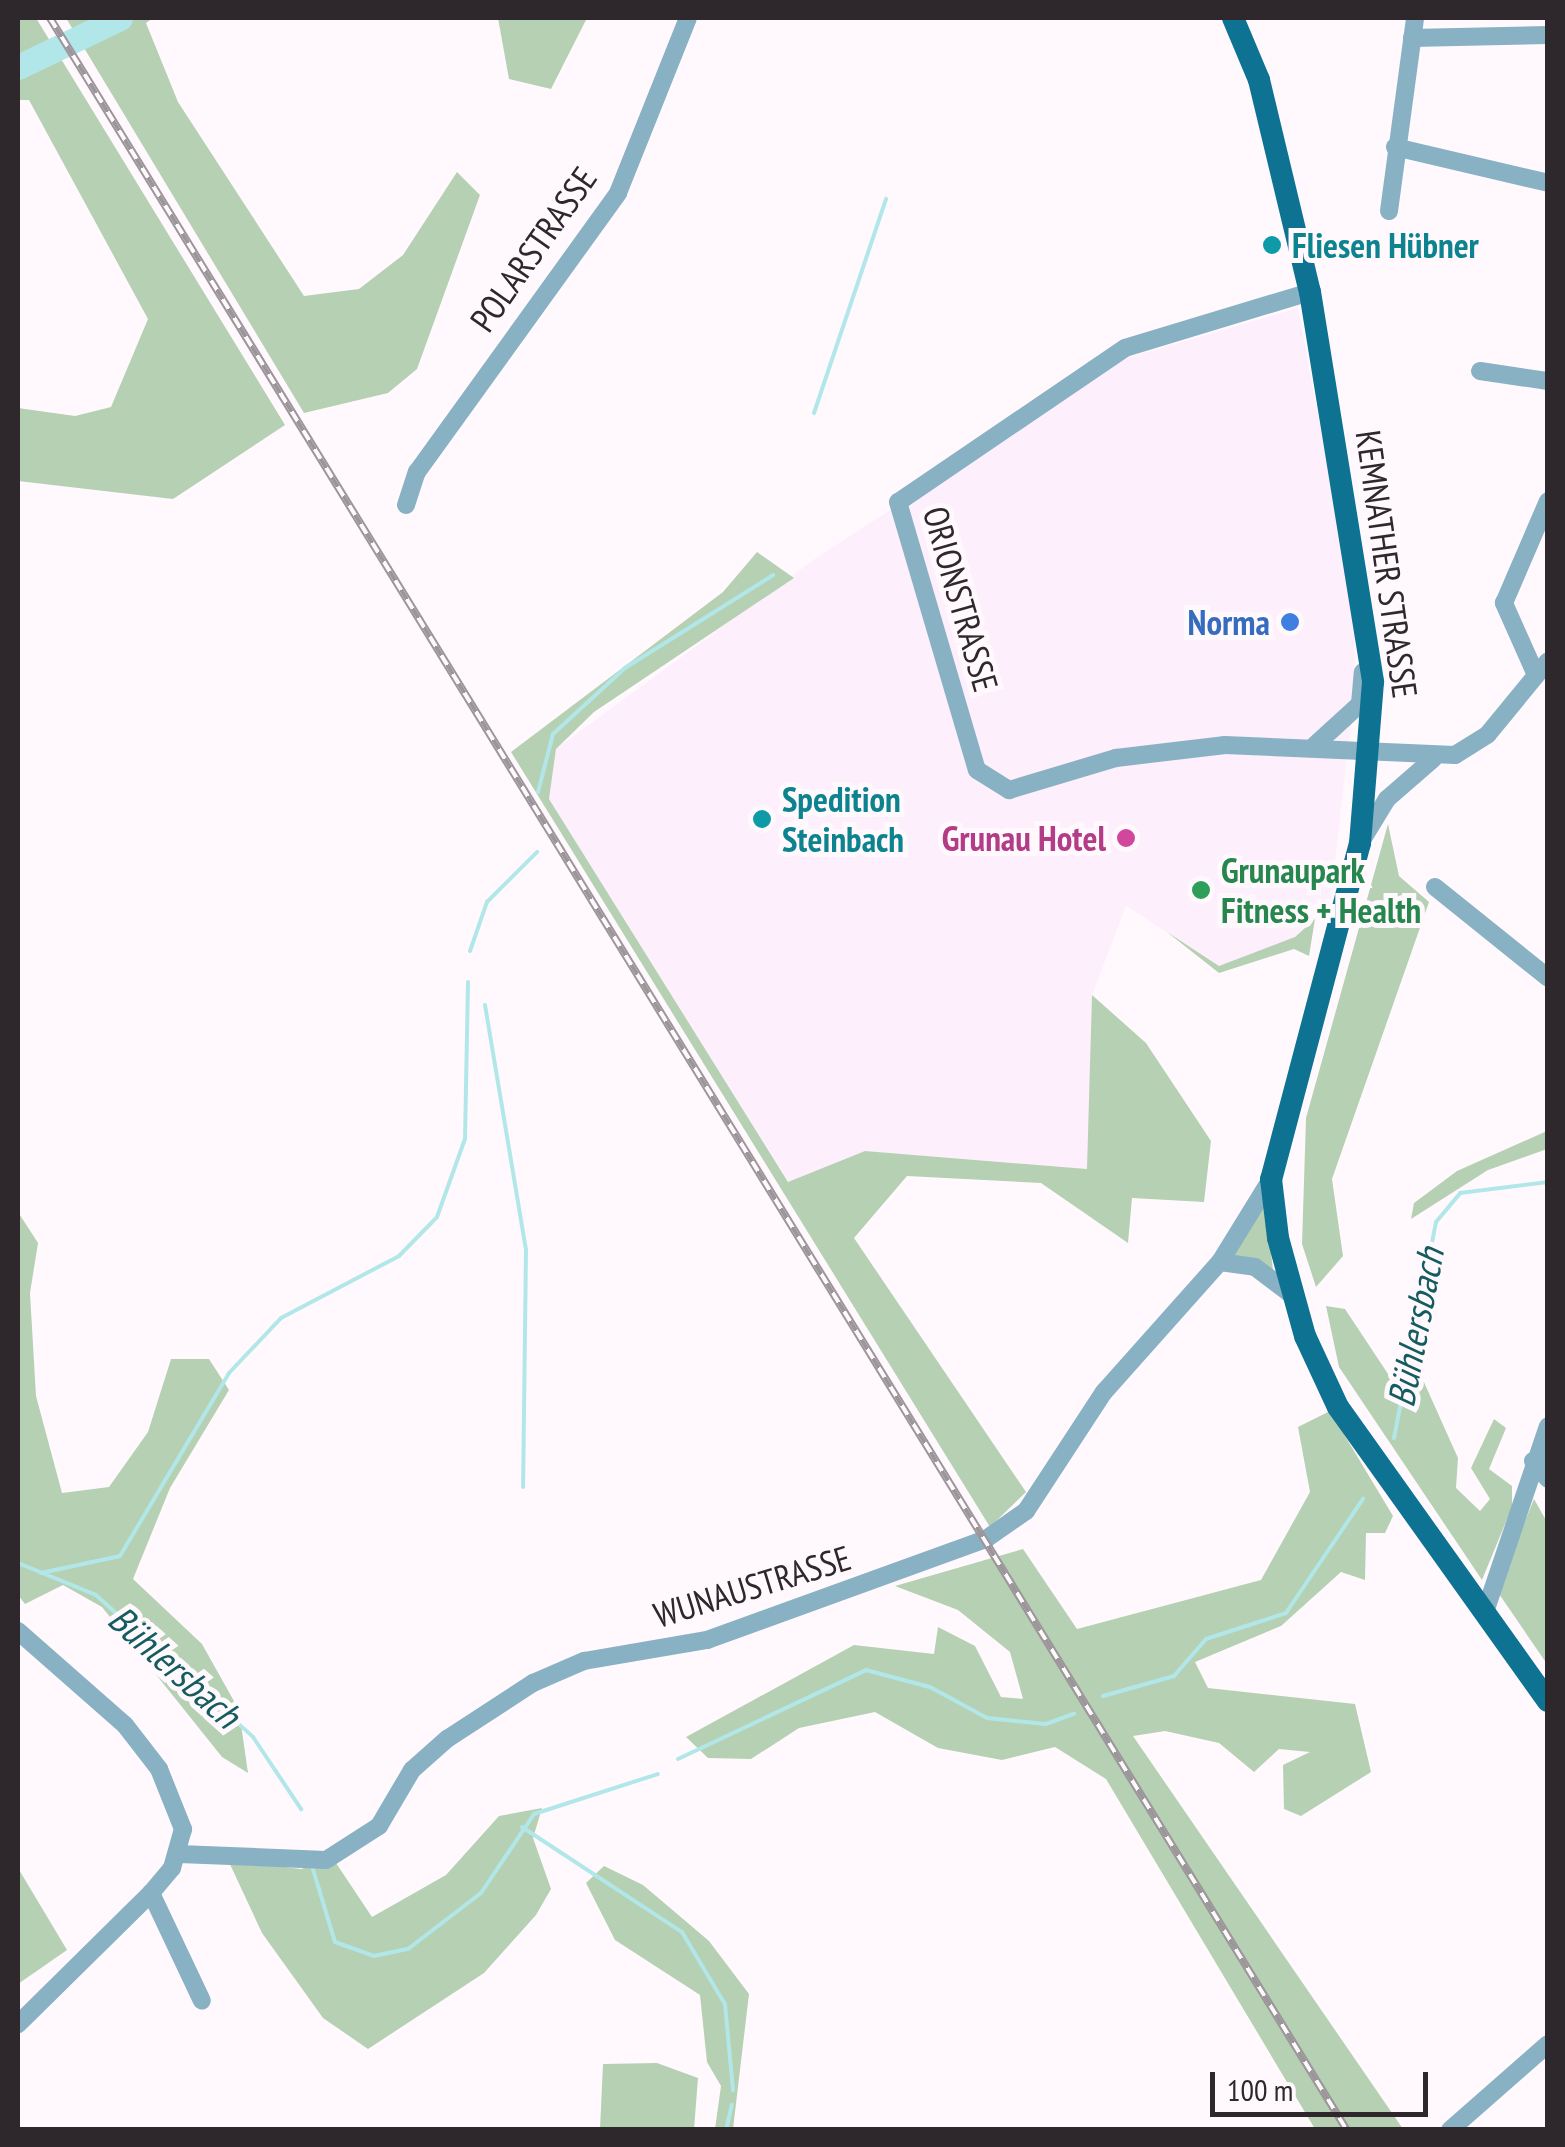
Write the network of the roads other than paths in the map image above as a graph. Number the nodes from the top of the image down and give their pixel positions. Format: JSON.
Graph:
{"nodes":[{"id":1,"x":688,"y":18,"type":"edge"},
{"id":2,"x":1233,"y":18,"type":"edge"},
{"id":3,"x":1415,"y":18,"type":"edge"},
{"id":4,"x":1548,"y":35,"type":"edge"},
{"id":5,"x":1412,"y":38,"type":"junction"},
{"id":6,"x":1396,"y":146,"type":"junction"},
{"id":7,"x":1548,"y":182,"type":"edge"},
{"id":8,"x":1389,"y":211,"type":"dead end"},
{"id":9,"x":1310,"y":292,"type":"junction"},
{"id":10,"x":1480,"y":371,"type":"dead end"},
{"id":11,"x":1548,"y":381,"type":"edge"},
{"id":12,"x":1548,"y":500,"type":"edge"},
{"id":13,"x":406,"y":505,"type":"dead end"},
{"id":14,"x":1368,"y":631,"type":"junction"},
{"id":15,"x":1542,"y":668,"type":"edge"},
{"id":16,"x":1314,"y":746,"type":"junction"},
{"id":17,"x":1373,"y":756,"type":"junction"},
{"id":18,"x":1433,"y":759,"type":"junction"},
{"id":19,"x":1360,"y":843,"type":"junction"},
{"id":20,"x":1435,"y":887,"type":"dead end"},
{"id":21,"x":1548,"y":978,"type":"edge"},
{"id":22,"x":1272,"y":1180,"type":"junction"},
{"id":23,"x":1220,"y":1262,"type":"junction"},
{"id":24,"x":1292,"y":1295,"type":"junction"},
{"id":25,"x":1548,"y":1426,"type":"edge"},
{"id":26,"x":1533,"y":1460,"type":"junction"},
{"id":27,"x":1548,"y":1479,"type":"edge"},
{"id":28,"x":1485,"y":1612,"type":"junction"},
{"id":29,"x":18,"y":1630,"type":"edge"},
{"id":30,"x":1548,"y":1701,"type":"edge"},
{"id":31,"x":179,"y":1854,"type":"junction"},
{"id":32,"x":152,"y":1894,"type":"junction"},
{"id":33,"x":202,"y":2001,"type":"dead end"},
{"id":34,"x":18,"y":2024,"type":"edge"},
{"id":35,"x":1548,"y":2044,"type":"edge"},
{"id":36,"x":1450,"y":2130,"type":"edge"}],
"edges":[{"from":1,"to":13,"type":"street","name":"POLARSTRASSE"},
{"from":2,"to":9,"type":"main road","name":"KEMNATHER STRASSE"},
{"from":3,"to":5,"type":"street"},
{"from":4,"to":5,"type":"street"},
{"from":5,"to":6,"type":"street"},
{"from":6,"to":7,"type":"street"},
{"from":6,"to":8,"type":"street"},
{"from":9,"to":14,"type":"main road","name":"KEMNATHER STRASSE"},
{"from":9,"to":16,"type":"street","name":"ORIONSTRASSE"},
{"from":10,"to":11,"type":"street"},
{"from":12,"to":15,"type":"street"},
{"from":14,"to":16,"type":"street"},
{"from":14,"to":17,"type":"main road","name":"KEMNATHER STRASSE"},
{"from":15,"to":18,"type":"street"},
{"from":16,"to":17,"type":"street","name":"ORIONSTRASSE"},
{"from":17,"to":18,"type":"street","name":"ORIONSTRASSE"},
{"from":17,"to":19,"type":"main road","name":"KEMNATHER STRASSE"},
{"from":18,"to":19,"type":"street"},
{"from":19,"to":22,"type":"main road","name":"KEMNATHER STRASSE"},
{"from":20,"to":21,"type":"street"},
{"from":22,"to":23,"type":"street","name":"WUNAUSTRASSE"},
{"from":22,"to":24,"type":"main road","name":"KEMNATHER STRASSE"},
{"from":23,"to":24,"type":"street"},
{"from":23,"to":31,"type":"street","name":"WUNAUSTRASSE"},
{"from":24,"to":28,"type":"main road","name":"KEMNATHER STRASSE"},
{"from":25,"to":26,"type":"street"},
{"from":26,"to":27,"type":"street"},
{"from":26,"to":28,"type":"street"},
{"from":28,"to":30,"type":"main road","name":"KEMNATHER STRASSE"},
{"from":29,"to":31,"type":"street"},
{"from":31,"to":32,"type":"street"},
{"from":32,"to":33,"type":"street"},
{"from":32,"to":34,"type":"street"},
{"from":35,"to":36,"type":"street"}]}
